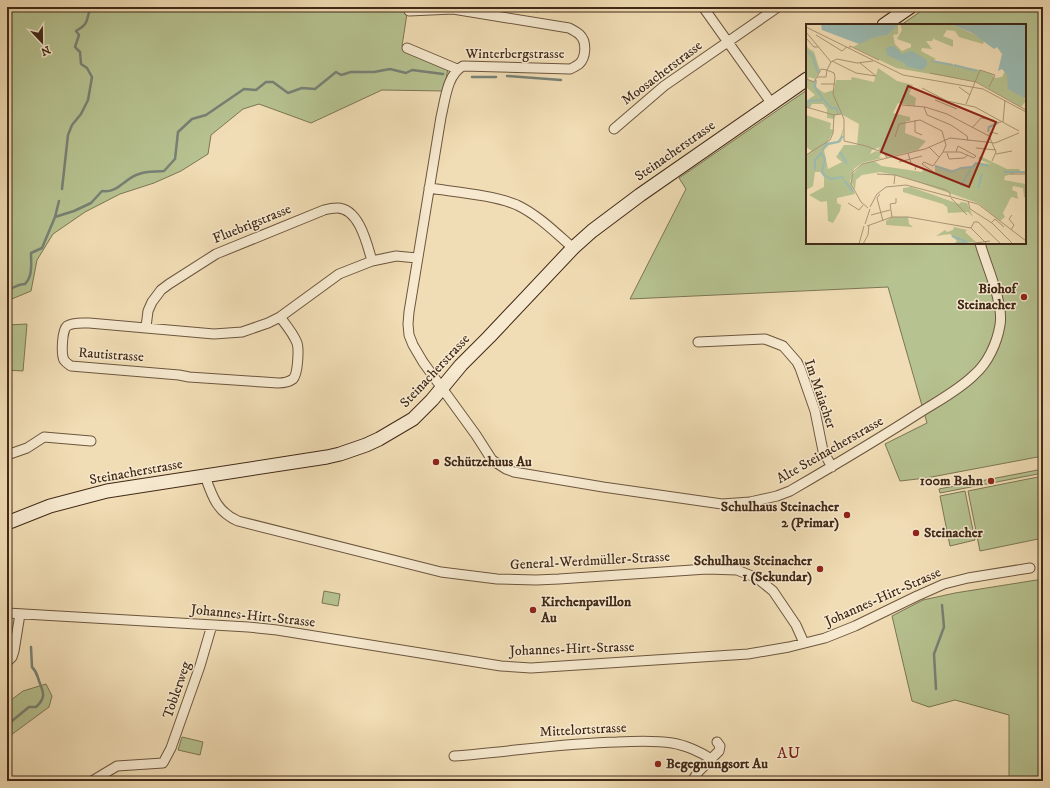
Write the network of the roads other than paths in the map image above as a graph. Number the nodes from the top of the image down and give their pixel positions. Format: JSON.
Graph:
{"nodes":[{"id":1,"x":703,"y":7,"type":"edge"},
{"id":2,"x":778,"y":7,"type":"edge"},
{"id":3,"x":910,"y":7,"type":"edge"},
{"id":4,"x":409,"y":11,"type":"dead end"},
{"id":5,"x":885,"y":24,"type":"edge"},
{"id":6,"x":728,"y":41,"type":"junction"},
{"id":7,"x":407,"y":48,"type":"dead end"},
{"id":8,"x":457,"y":69,"type":"junction"},
{"id":9,"x":806,"y":80,"type":"edge"},
{"id":10,"x":772,"y":104,"type":"junction"},
{"id":11,"x":614,"y":129,"type":"dead end"},
{"id":12,"x":429,"y":188,"type":"junction"},
{"id":13,"x":980,"y":244,"type":"edge"},
{"id":14,"x":573,"y":248,"type":"junction"},
{"id":15,"x":417,"y":258,"type":"junction"},
{"id":16,"x":372,"y":261,"type":"junction"},
{"id":17,"x":280,"y":316,"type":"junction"},
{"id":18,"x":146,"y":328,"type":"junction"},
{"id":19,"x":698,"y":342,"type":"dead end"},
{"id":20,"x":442,"y":387,"type":"junction"},
{"id":21,"x":91,"y":442,"type":"dead end"},
{"id":22,"x":7,"y":455,"type":"edge"},
{"id":23,"x":832,"y":467,"type":"junction"},
{"id":24,"x":205,"y":476,"type":"junction"},
{"id":25,"x":7,"y":523,"type":"edge"},
{"id":26,"x":1030,"y":568,"type":"dead end"},
{"id":27,"x":7,"y":613,"type":"edge"},
{"id":28,"x":20,"y":614,"type":"junction"},
{"id":29,"x":212,"y":625,"type":"junction"},
{"id":30,"x":804,"y":644,"type":"junction"},
{"id":31,"x":7,"y":662,"type":"edge"},
{"id":32,"x":717,"y":742,"type":"dead end"},
{"id":33,"x":454,"y":756,"type":"dead end"},
{"id":34,"x":711,"y":759,"type":"junction"},
{"id":35,"x":92,"y":781,"type":"edge"},
{"id":36,"x":692,"y":781,"type":"edge"}],
"edges":[{"from":1,"to":6,"type":"street"},
{"from":2,"to":6,"type":"street","name":"Moosacherstrasse"},
{"from":3,"to":5,"type":"street"},
{"from":4,"to":8,"type":"street","name":"Winterbergstrasse"},
{"from":6,"to":10,"type":"street"},
{"from":6,"to":11,"type":"street","name":"Moosacherstrasse"},
{"from":7,"to":8,"type":"street"},
{"from":8,"to":12,"type":"street","name":"Winterbergstrasse"},
{"from":9,"to":10,"type":"street","name":"Steinacherstrasse"},
{"from":10,"to":14,"type":"street","name":"Steinacherstrasse"},
{"from":12,"to":14,"type":"street"},
{"from":12,"to":15,"type":"street","name":"Winterbergstrasse"},
{"from":13,"to":23,"type":"street","name":"Alte Steinacherstrasse"},
{"from":14,"to":20,"type":"street","name":"Steinacherstrasse"},
{"from":15,"to":16,"type":"street"},
{"from":15,"to":20,"type":"street","name":"Winterbergstrasse"},
{"from":16,"to":17,"type":"street"},
{"from":16,"to":18,"type":"street","name":"Fluebrigstrasse"},
{"from":17,"to":18,"type":"street","name":"Rautistrasse"},
{"from":17,"to":18,"type":"street","name":"Rautistrasse"},
{"from":19,"to":23,"type":"street","name":"Im Maiacher"},
{"from":20,"to":23,"type":"street","name":"Alte Steinacherstrasse"},
{"from":20,"to":24,"type":"street","name":"Steinacherstrasse"},
{"from":21,"to":22,"type":"street"},
{"from":24,"to":25,"type":"street","name":"Steinacherstrasse"},
{"from":24,"to":30,"type":"street","name":"General-Werdmüller-Strasse"},
{"from":26,"to":30,"type":"street","name":"Johannes-Hirt-Strasse"},
{"from":27,"to":28,"type":"street","name":"Johannes-Hirt-Strasse"},
{"from":28,"to":29,"type":"street","name":"Johannes-Hirt-Strasse"},
{"from":28,"to":31,"type":"street"},
{"from":29,"to":30,"type":"street","name":"Johannes-Hirt-Strasse"},
{"from":29,"to":35,"type":"street","name":"Toblerweg"},
{"from":32,"to":34,"type":"street"},
{"from":33,"to":34,"type":"street","name":"Mittelortstrasse"},
{"from":34,"to":36,"type":"street"}]}
